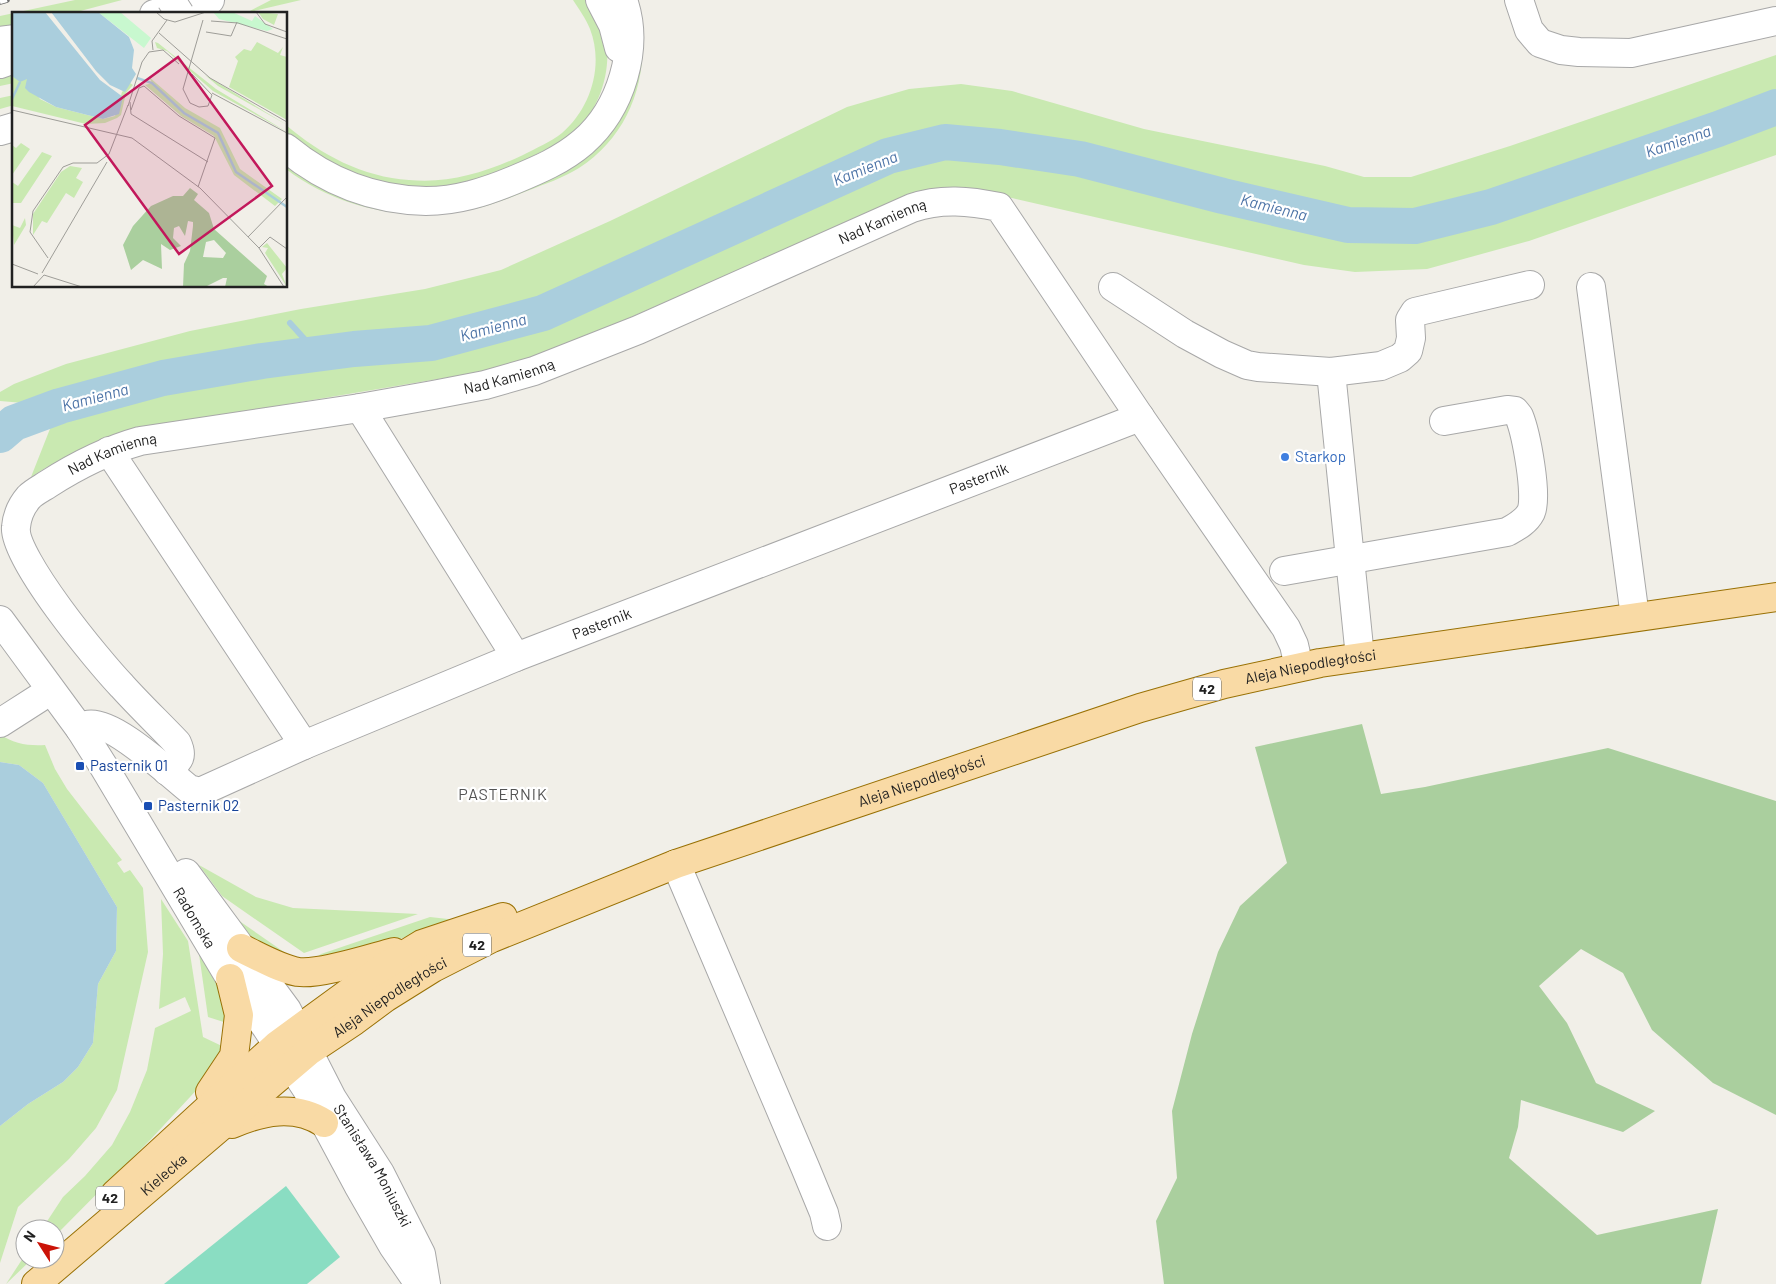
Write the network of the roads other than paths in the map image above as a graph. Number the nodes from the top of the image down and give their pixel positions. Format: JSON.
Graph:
{"nodes":[{"id":1,"x":171,"y":0,"type":"edge"},
{"id":2,"x":210,"y":0,"type":"edge"},
{"id":3,"x":600,"y":0,"type":"edge"},
{"id":4,"x":623,"y":0,"type":"edge"},
{"id":5,"x":1519,"y":0,"type":"edge"},
{"id":6,"x":162,"y":12,"type":"edge"},
{"id":7,"x":179,"y":12,"type":"edge"},
{"id":8,"x":1776,"y":21,"type":"edge"},
{"id":9,"x":622,"y":79,"type":"junction"},
{"id":10,"x":288,"y":150,"type":"edge"},
{"id":11,"x":1530,"y":284,"type":"dead end"},
{"id":12,"x":1112,"y":287,"type":"dead end"},
{"id":13,"x":1591,"y":287,"type":"dead end"},
{"id":14,"x":1331,"y":372,"type":"junction"},
{"id":15,"x":360,"y":408,"type":"junction"},
{"id":16,"x":1140,"y":417,"type":"junction"},
{"id":17,"x":1444,"y":421,"type":"dead end"},
{"id":18,"x":109,"y":451,"type":"junction"},
{"id":19,"x":1350,"y":560,"type":"junction"},
{"id":20,"x":1284,"y":572,"type":"dead end"},
{"id":21,"x":1776,"y":597,"type":"edge"},
{"id":22,"x":1635,"y":617,"type":"junction"},
{"id":23,"x":0,"y":620,"type":"edge"},
{"id":24,"x":516,"y":657,"type":"junction"},
{"id":25,"x":1360,"y":657,"type":"junction"},
{"id":26,"x":1299,"y":667,"type":"junction"},
{"id":27,"x":39,"y":698,"type":"dead end"},
{"id":28,"x":0,"y":723,"type":"edge"},
{"id":29,"x":80,"y":729,"type":"junction"},
{"id":30,"x":304,"y":745,"type":"junction"},
{"id":31,"x":104,"y":767,"type":"junction"},
{"id":32,"x":167,"y":771,"type":"junction"},
{"id":33,"x":668,"y":867,"type":"junction"},
{"id":34,"x":422,"y":944,"type":"junction"},
{"id":35,"x":241,"y":948,"type":"junction"},
{"id":36,"x":230,"y":978,"type":"junction"},
{"id":37,"x":294,"y":1048,"type":"junction"},
{"id":38,"x":324,"y":1123,"type":"junction"},
{"id":39,"x":219,"y":1129,"type":"junction"},
{"id":40,"x":166,"y":1147,"type":"junction"},
{"id":41,"x":827,"y":1226,"type":"dead end"},
{"id":42,"x":65,"y":1241,"type":"edge"},
{"id":43,"x":34,"y":1269,"type":"edge"},
{"id":44,"x":18,"y":1284,"type":"edge"},
{"id":45,"x":36,"y":1284,"type":"edge"},
{"id":46,"x":420,"y":1284,"type":"edge"},
{"id":47,"x":426,"y":1284,"type":"edge"}],
"edges":[{"from":1,"to":7,"type":"street","bridge":true},
{"from":2,"to":6,"type":"street"},
{"from":3,"to":9,"type":"street"},
{"from":4,"to":9,"type":"street"},
{"from":5,"to":8,"type":"street"},
{"from":9,"to":10,"type":"street"},
{"from":11,"to":14,"type":"street"},
{"from":12,"to":14,"type":"street"},
{"from":13,"to":22,"type":"street"},
{"from":14,"to":19,"type":"street"},
{"from":15,"to":16,"type":"street","name":"Nad Kamienną"},
{"from":15,"to":18,"type":"street","name":"Nad Kamienną"},
{"from":15,"to":24,"type":"street"},
{"from":16,"to":24,"type":"street","name":"Pasternik"},
{"from":16,"to":26,"type":"street"},
{"from":17,"to":19,"type":"street"},
{"from":18,"to":30,"type":"street"},
{"from":18,"to":32,"type":"street","name":"Nad Kamienną"},
{"from":19,"to":20,"type":"street"},
{"from":19,"to":25,"type":"street"},
{"from":21,"to":22,"type":"main road","name":"Aleja Niepodległości","number":"42"},
{"from":22,"to":25,"type":"main road","name":"Aleja Niepodległości","number":"42"},
{"from":23,"to":29,"type":"street","name":"Radomska"},
{"from":24,"to":30,"type":"street","name":"Pasternik"},
{"from":25,"to":26,"type":"main road","name":"Aleja Niepodległości","number":"42"},
{"from":26,"to":33,"type":"main road","name":"Aleja Niepodległości","number":"42"},
{"from":27,"to":28,"type":"street"},
{"from":29,"to":31,"type":"street","name":"Radomska"},
{"from":29,"to":32,"type":"street","name":"Pasternik"},
{"from":30,"to":32,"type":"street","name":"Pasternik"},
{"from":31,"to":35,"type":"street","name":"Radomska"},
{"from":31,"to":36,"type":"street","name":"Radomska"},
{"from":33,"to":34,"type":"main road","name":"Aleja Niepodległości","number":"42"},
{"from":33,"to":37,"type":"main road","name":"Aleja Niepodległości","number":"42"},
{"from":33,"to":41,"type":"street"},
{"from":34,"to":35,"type":"main road"},
{"from":34,"to":37,"type":"main road","name":"Aleja Niepodległości","number":"42"},
{"from":35,"to":37,"type":"street","name":"Radomska"},
{"from":36,"to":37,"type":"street","name":"Radomska"},
{"from":36,"to":40,"type":"main road"},
{"from":37,"to":38,"type":"street","name":"Stanisława Moniuszki"},
{"from":37,"to":39,"type":"main road","name":"Kielecka","number":"42"},
{"from":37,"to":40,"type":"main road","name":"Kielecka","number":"42"},
{"from":37,"to":47,"type":"street","name":"Stanisława Moniuszki"},
{"from":38,"to":39,"type":"main road"},
{"from":38,"to":46,"type":"street","name":"Stanisława Moniuszki"},
{"from":39,"to":45,"type":"main road","name":"Kielecka","number":"42"},
{"from":40,"to":42,"type":"main road","name":"Kielecka","number":"42"},
{"from":43,"to":44,"type":"main road"}]}
